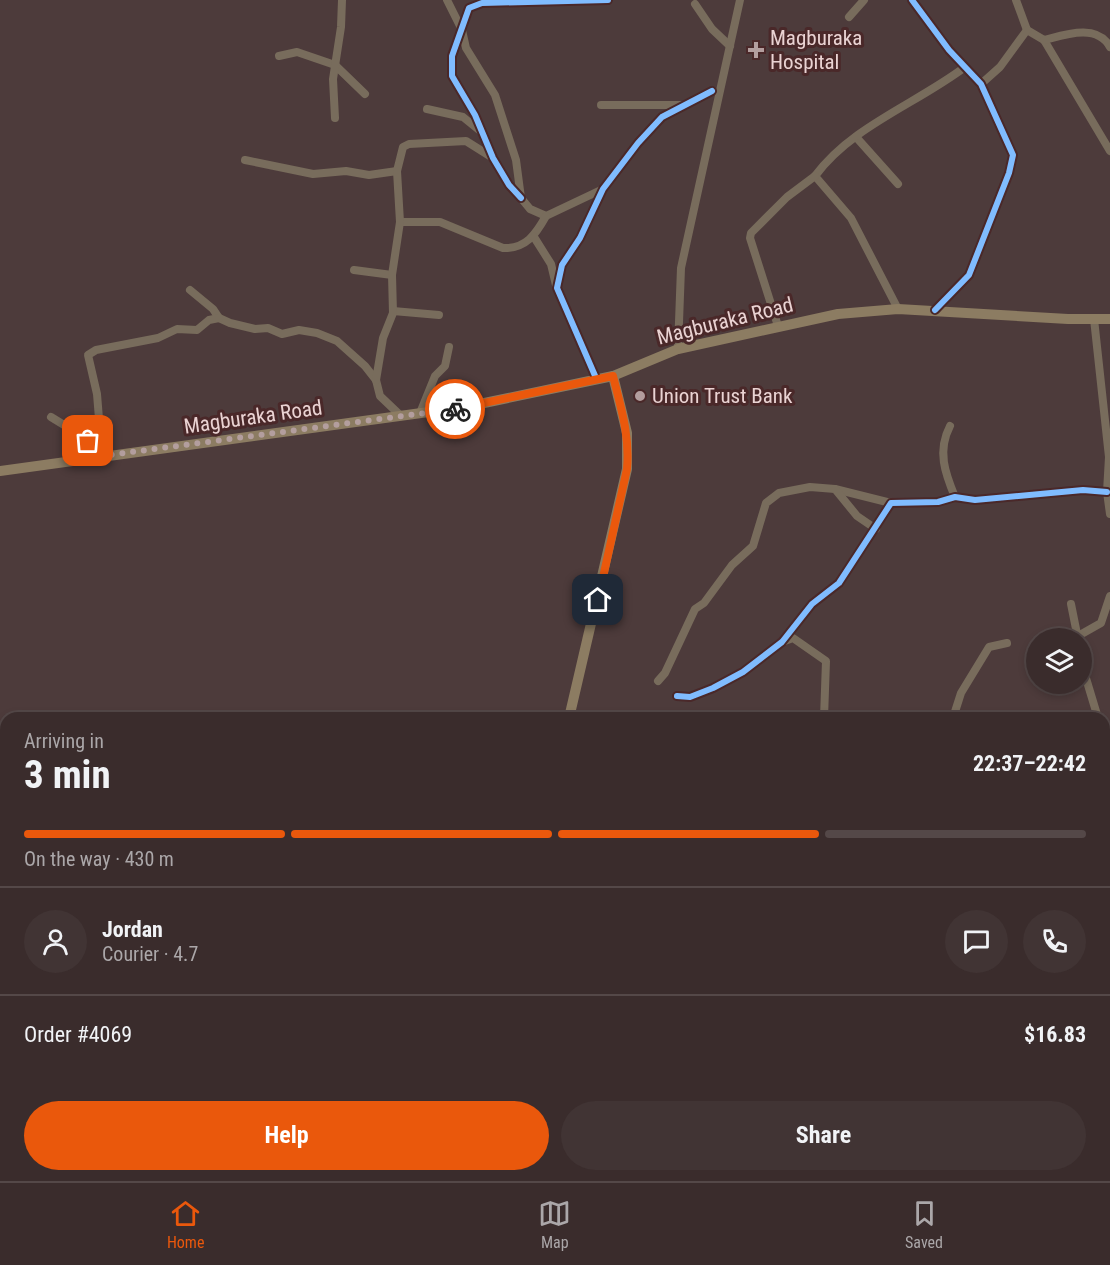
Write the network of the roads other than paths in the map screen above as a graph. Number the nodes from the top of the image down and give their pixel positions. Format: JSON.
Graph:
{"nodes":[{"id":1,"x":342,"y":0,"type":"edge"},
{"id":2,"x":447,"y":0,"type":"edge"},
{"id":3,"x":608,"y":0,"type":"edge"},
{"id":4,"x":740,"y":0,"type":"edge"},
{"id":5,"x":864,"y":0,"type":"edge"},
{"id":6,"x":912,"y":0,"type":"edge"},
{"id":7,"x":1016,"y":0,"type":"edge"},
{"id":8,"x":695,"y":4,"type":"dead end"},
{"id":9,"x":849,"y":17,"type":"dead end"},
{"id":10,"x":462,"y":30,"type":"junction"},
{"id":11,"x":1027,"y":30,"type":"junction"},
{"id":12,"x":1044,"y":40,"type":"junction"},
{"id":13,"x":730,"y":46,"type":"junction"},
{"id":14,"x":1110,"y":47,"type":"edge"},
{"id":15,"x":279,"y":56,"type":"dead end"},
{"id":16,"x":335,"y":65,"type":"junction"},
{"id":17,"x":965,"y":67,"type":"junction"},
{"id":18,"x":981,"y":84,"type":"junction"},
{"id":19,"x":712,"y":91,"type":"dead end"},
{"id":20,"x":365,"y":94,"type":"dead end"},
{"id":21,"x":659,"y":103,"type":"junction"},
{"id":22,"x":601,"y":105,"type":"dead end"},
{"id":23,"x":681,"y":105,"type":"junction"},
{"id":24,"x":427,"y":109,"type":"dead end"},
{"id":25,"x":662,"y":117,"type":"junction"},
{"id":26,"x":334,"y":118,"type":"dead end"},
{"id":27,"x":483,"y":135,"type":"junction"},
{"id":28,"x":856,"y":137,"type":"junction"},
{"id":29,"x":1110,"y":152,"type":"edge"},
{"id":30,"x":493,"y":158,"type":"junction"},
{"id":31,"x":245,"y":160,"type":"dead end"},
{"id":32,"x":398,"y":171,"type":"junction"},
{"id":33,"x":815,"y":176,"type":"junction"},
{"id":34,"x":898,"y":184,"type":"dead end"},
{"id":35,"x":603,"y":189,"type":"junction"},
{"id":36,"x":521,"y":198,"type":"junction"},
{"id":37,"x":546,"y":216,"type":"junction"},
{"id":38,"x":400,"y":222,"type":"junction"},
{"id":39,"x":534,"y":237,"type":"junction"},
{"id":40,"x":354,"y":270,"type":"dead end"},
{"id":41,"x":392,"y":275,"type":"junction"},
{"id":42,"x":557,"y":288,"type":"junction"},
{"id":43,"x":190,"y":290,"type":"dead end"},
{"id":44,"x":898,"y":309,"type":"junction"},
{"id":45,"x":935,"y":310,"type":"junction"},
{"id":46,"x":393,"y":311,"type":"junction"},
{"id":47,"x":439,"y":315,"type":"dead end"},
{"id":48,"x":219,"y":318,"type":"junction"},
{"id":49,"x":1095,"y":319,"type":"junction"},
{"id":50,"x":1110,"y":319,"type":"edge"},
{"id":51,"x":778,"y":326,"type":"junction"},
{"id":52,"x":449,"y":347,"type":"dead end"},
{"id":53,"x":678,"y":349,"type":"junction"},
{"id":54,"x":613,"y":376,"type":"junction"},
{"id":55,"x":596,"y":378,"type":"junction"},
{"id":56,"x":376,"y":380,"type":"junction"},
{"id":57,"x":1106,"y":406,"type":"edge"},
{"id":58,"x":420,"y":413,"type":"junction"},
{"id":59,"x":401,"y":416,"type":"junction"},
{"id":60,"x":51,"y":417,"type":"dead end"},
{"id":61,"x":950,"y":426,"type":"dead end"},
{"id":62,"x":101,"y":451,"type":"junction"},
{"id":63,"x":0,"y":471,"type":"edge"},
{"id":64,"x":835,"y":489,"type":"junction"},
{"id":65,"x":1107,"y":492,"type":"junction"},
{"id":66,"x":956,"y":497,"type":"junction"},
{"id":67,"x":891,"y":503,"type":"junction"},
{"id":68,"x":1110,"y":514,"type":"edge"},
{"id":69,"x":876,"y":529,"type":"junction"},
{"id":70,"x":1110,"y":596,"type":"edge"},
{"id":71,"x":1071,"y":604,"type":"dead end"},
{"id":72,"x":795,"y":626,"type":"junction"},
{"id":73,"x":1076,"y":628,"type":"edge"},
{"id":74,"x":1092,"y":629,"type":"edge"},
{"id":75,"x":793,"y":638,"type":"junction"},
{"id":76,"x":782,"y":642,"type":"junction"},
{"id":77,"x":1007,"y":643,"type":"dead end"},
{"id":78,"x":658,"y":681,"type":"dead end"},
{"id":79,"x":1091,"y":694,"type":"edge"},
{"id":80,"x":677,"y":696,"type":"dead end"},
{"id":81,"x":570,"y":712,"type":"edge"},
{"id":82,"x":824,"y":712,"type":"edge"},
{"id":83,"x":955,"y":712,"type":"edge"},
{"id":84,"x":1096,"y":712,"type":"edge"}],
"edges":[{"from":1,"to":16,"type":"street"},
{"from":2,"to":10,"type":"street"},
{"from":3,"to":10,"type":"street"},
{"from":4,"to":13,"type":"street"},
{"from":5,"to":9,"type":"street"},
{"from":6,"to":17,"type":"street"},
{"from":7,"to":11,"type":"street"},
{"from":8,"to":13,"type":"street"},
{"from":10,"to":27,"type":"street"},
{"from":10,"to":36,"type":"street"},
{"from":11,"to":12,"type":"street"},
{"from":11,"to":18,"type":"street"},
{"from":12,"to":14,"type":"street"},
{"from":12,"to":29,"type":"street"},
{"from":13,"to":53,"type":"street"},
{"from":15,"to":16,"type":"street"},
{"from":16,"to":20,"type":"street"},
{"from":16,"to":26,"type":"street"},
{"from":17,"to":18,"type":"street"},
{"from":17,"to":28,"type":"street"},
{"from":18,"to":45,"type":"street"},
{"from":19,"to":23,"type":"street"},
{"from":21,"to":22,"type":"street"},
{"from":21,"to":23,"type":"street"},
{"from":21,"to":25,"type":"street"},
{"from":23,"to":25,"type":"street"},
{"from":24,"to":27,"type":"street"},
{"from":25,"to":35,"type":"street"},
{"from":27,"to":30,"type":"street"},
{"from":28,"to":33,"type":"street"},
{"from":28,"to":34,"type":"street"},
{"from":30,"to":32,"type":"street"},
{"from":30,"to":36,"type":"street"},
{"from":31,"to":32,"type":"street"},
{"from":32,"to":38,"type":"street"},
{"from":33,"to":44,"type":"street"},
{"from":33,"to":51,"type":"street"},
{"from":35,"to":37,"type":"street"},
{"from":35,"to":42,"type":"street"},
{"from":36,"to":37,"type":"street"},
{"from":37,"to":39,"type":"street"},
{"from":38,"to":39,"type":"street"},
{"from":38,"to":41,"type":"street"},
{"from":39,"to":42,"type":"street"},
{"from":40,"to":41,"type":"street"},
{"from":41,"to":46,"type":"street"},
{"from":42,"to":55,"type":"street"},
{"from":43,"to":48,"type":"street"},
{"from":44,"to":45,"type":"main road","name":"Magburaka Road"},
{"from":44,"to":51,"type":"main road","name":"Magburaka Road"},
{"from":45,"to":49,"type":"main road","name":"Magburaka Road"},
{"from":46,"to":47,"type":"street"},
{"from":46,"to":56,"type":"street"},
{"from":48,"to":56,"type":"street"},
{"from":48,"to":62,"type":"street"},
{"from":49,"to":50,"type":"main road","name":"Magburaka Road"},
{"from":49,"to":57,"type":"street"},
{"from":51,"to":53,"type":"main road","name":"Magburaka Road"},
{"from":52,"to":58,"type":"street"},
{"from":53,"to":54,"type":"main road","name":"Magburaka Road"},
{"from":54,"to":55,"type":"main road","name":"Magburaka Road"},
{"from":54,"to":81,"type":"main road"},
{"from":55,"to":58,"type":"main road","name":"Magburaka Road"},
{"from":56,"to":59,"type":"street"},
{"from":57,"to":65,"type":"street"},
{"from":58,"to":59,"type":"main road","name":"Magburaka Road"},
{"from":59,"to":62,"type":"main road","name":"Magburaka Road"},
{"from":60,"to":62,"type":"street"},
{"from":61,"to":66,"type":"street"},
{"from":62,"to":63,"type":"main road","name":"Magburaka Road"},
{"from":64,"to":67,"type":"street"},
{"from":64,"to":69,"type":"street"},
{"from":64,"to":78,"type":"street"},
{"from":65,"to":66,"type":"street"},
{"from":65,"to":68,"type":"street"},
{"from":66,"to":67,"type":"street"},
{"from":67,"to":69,"type":"street"},
{"from":69,"to":72,"type":"street"},
{"from":70,"to":74,"type":"street"},
{"from":71,"to":73,"type":"street"},
{"from":72,"to":75,"type":"street"},
{"from":72,"to":76,"type":"street"},
{"from":75,"to":76,"type":"street"},
{"from":75,"to":82,"type":"street"},
{"from":76,"to":80,"type":"street"},
{"from":77,"to":83,"type":"street"},
{"from":79,"to":84,"type":"street"}]}
